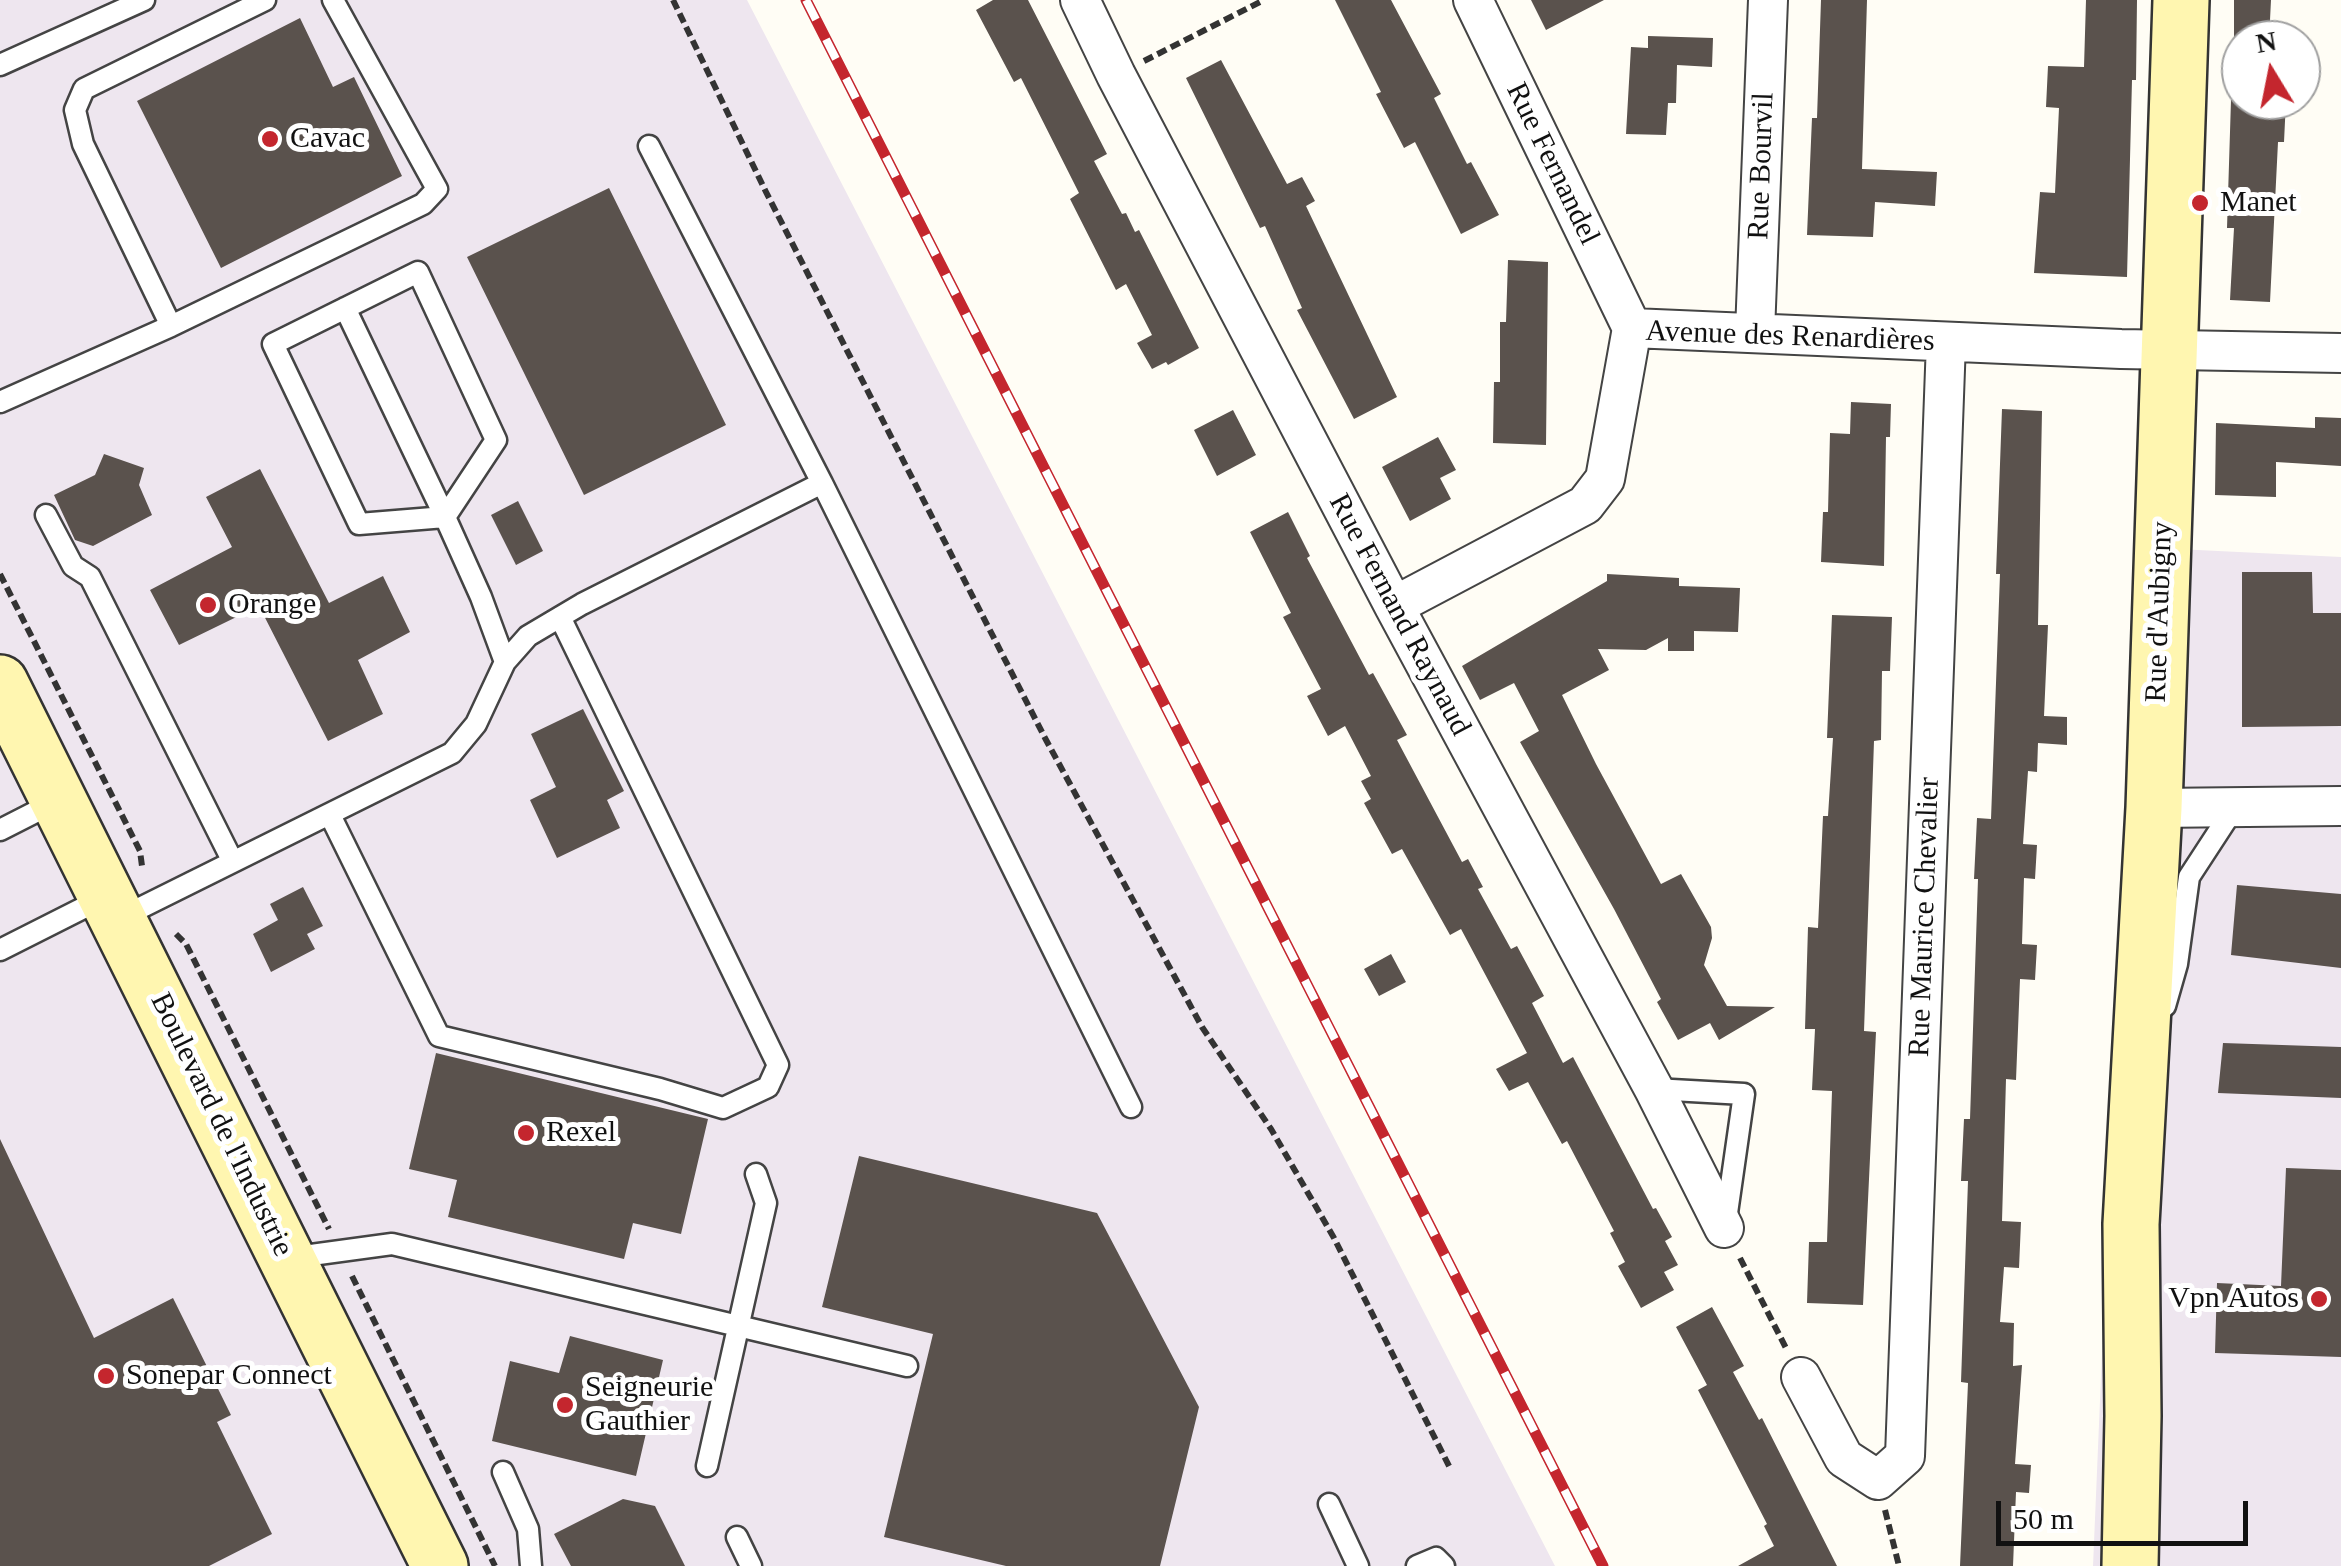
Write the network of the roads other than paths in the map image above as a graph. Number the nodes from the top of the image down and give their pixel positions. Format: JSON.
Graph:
{"nodes":[{"id":1,"x":144,"y":0,"type":"edge"},
{"id":2,"x":265,"y":0,"type":"edge"},
{"id":3,"x":332,"y":0,"type":"edge"},
{"id":4,"x":1080,"y":0,"type":"edge"},
{"id":5,"x":1473,"y":0,"type":"edge"},
{"id":6,"x":1768,"y":0,"type":"edge"},
{"id":7,"x":2181,"y":0,"type":"edge"},
{"id":8,"x":0,"y":65,"type":"edge"},
{"id":9,"x":649,"y":146,"type":"dead end"},
{"id":10,"x":344,"y":308,"type":"junction"},
{"id":11,"x":172,"y":326,"type":"junction"},
{"id":12,"x":1632,"y":328,"type":"junction"},
{"id":13,"x":1755,"y":332,"type":"junction"},
{"id":14,"x":1946,"y":342,"type":"junction"},
{"id":15,"x":2167,"y":350,"type":"junction"},
{"id":16,"x":2341,"y":353,"type":"edge"},
{"id":17,"x":0,"y":402,"type":"edge"},
{"id":18,"x":822,"y":483,"type":"junction"},
{"id":19,"x":46,"y":515,"type":"dead end"},
{"id":20,"x":445,"y":517,"type":"junction"},
{"id":21,"x":1394,"y":606,"type":"junction"},
{"id":22,"x":560,"y":617,"type":"junction"},
{"id":23,"x":505,"y":662,"type":"junction"},
{"id":24,"x":0,"y":684,"type":"edge"},
{"id":25,"x":59,"y":800,"type":"junction"},
{"id":26,"x":2341,"y":806,"type":"edge"},
{"id":27,"x":2154,"y":808,"type":"junction"},
{"id":28,"x":2234,"y":808,"type":"junction"},
{"id":29,"x":330,"y":815,"type":"junction"},
{"id":30,"x":0,"y":830,"type":"edge"},
{"id":31,"x":232,"y":860,"type":"junction"},
{"id":32,"x":126,"y":905,"type":"junction"},
{"id":33,"x":0,"y":950,"type":"edge"},
{"id":34,"x":1654,"y":1089,"type":"junction"},
{"id":35,"x":1131,"y":1106,"type":"dead end"},
{"id":36,"x":2137,"y":1110,"type":"junction"},
{"id":37,"x":756,"y":1174,"type":"dead end"},
{"id":38,"x":2130,"y":1224,"type":"junction"},
{"id":39,"x":1724,"y":1228,"type":"joint"},
{"id":40,"x":287,"y":1258,"type":"junction"},
{"id":41,"x":738,"y":1326,"type":"junction"},
{"id":42,"x":906,"y":1366,"type":"dead end"},
{"id":43,"x":1801,"y":1377,"type":"road end"},
{"id":44,"x":707,"y":1466,"type":"dead end"},
{"id":45,"x":502,"y":1472,"type":"dead end"},
{"id":46,"x":1329,"y":1504,"type":"dead end"},
{"id":47,"x":736,"y":1537,"type":"dead end"},
{"id":48,"x":440,"y":1566,"type":"edge"},
{"id":49,"x":532,"y":1566,"type":"edge"},
{"id":50,"x":751,"y":1566,"type":"edge"},
{"id":51,"x":1358,"y":1566,"type":"edge"},
{"id":52,"x":1417,"y":1566,"type":"edge"},
{"id":53,"x":1444,"y":1566,"type":"edge"},
{"id":54,"x":2095,"y":1566,"type":"edge"},
{"id":55,"x":2130,"y":1566,"type":"edge"}],
"edges":[{"from":1,"to":8,"type":"lane"},
{"from":2,"to":11,"type":"lane"},
{"from":3,"to":11,"type":"lane"},
{"from":4,"to":21,"type":"street","name":"Rue Fernand Raynaud"},
{"from":5,"to":12,"type":"street","name":"Rue Fernandel"},
{"from":6,"to":13,"type":"street","name":"Rue Bourvil"},
{"from":7,"to":15,"type":"main road","name":"Rue d'Aubigny"},
{"from":9,"to":18,"type":"lane"},
{"from":10,"to":20,"type":"lane"},
{"from":10,"to":20,"type":"lane"},
{"from":10,"to":20,"type":"lane"},
{"from":11,"to":17,"type":"lane"},
{"from":12,"to":13,"type":"street","name":"Avenue des Renardières"},
{"from":12,"to":21,"type":"street","name":"Avenue des Renardières"},
{"from":13,"to":14,"type":"street","name":"Avenue des Renardières"},
{"from":14,"to":15,"type":"street","name":"Avenue des Renardières"},
{"from":14,"to":43,"type":"street","name":"Rue Maurice Chevalier"},
{"from":15,"to":16,"type":"street","name":"Avenue des Renardières"},
{"from":15,"to":27,"type":"main road","name":"Rue d'Aubigny"},
{"from":18,"to":22,"type":"lane"},
{"from":18,"to":35,"type":"lane"},
{"from":19,"to":31,"type":"lane"},
{"from":20,"to":23,"type":"lane"},
{"from":21,"to":34,"type":"street","name":"Rue Fernand Raynaud"},
{"from":22,"to":23,"type":"lane"},
{"from":22,"to":29,"type":"lane"},
{"from":23,"to":29,"type":"lane"},
{"from":24,"to":25,"type":"main road","name":"Boulevard de l'Industrie"},
{"from":25,"to":30,"type":"lane"},
{"from":25,"to":32,"type":"main road","name":"Boulevard de l'Industrie"},
{"from":26,"to":28,"type":"street"},
{"from":27,"to":28,"type":"street"},
{"from":27,"to":36,"type":"main road","name":"Rue d'Aubigny"},
{"from":28,"to":36,"type":"lane"},
{"from":29,"to":31,"type":"lane"},
{"from":31,"to":32,"type":"lane"},
{"from":32,"to":33,"type":"lane"},
{"from":32,"to":40,"type":"main road","name":"Boulevard de l'Industrie"},
{"from":34,"to":39,"type":"street","name":"Rue Fernand Raynaud"},
{"from":34,"to":39,"type":"lane"},
{"from":36,"to":38,"type":"main road","name":"Rue d'Aubigny"},
{"from":37,"to":41,"type":"lane"},
{"from":38,"to":54,"type":"main road","name":"Rue d'Aubigny"},
{"from":38,"to":55,"type":"main road","name":"Rue d'Aubigny"},
{"from":40,"to":41,"type":"lane"},
{"from":40,"to":48,"type":"main road","name":"Boulevard de l'Industrie"},
{"from":41,"to":42,"type":"lane"},
{"from":41,"to":44,"type":"lane"},
{"from":45,"to":49,"type":"lane"},
{"from":46,"to":51,"type":"lane"},
{"from":47,"to":50,"type":"lane"},
{"from":52,"to":53,"type":"lane"}]}
